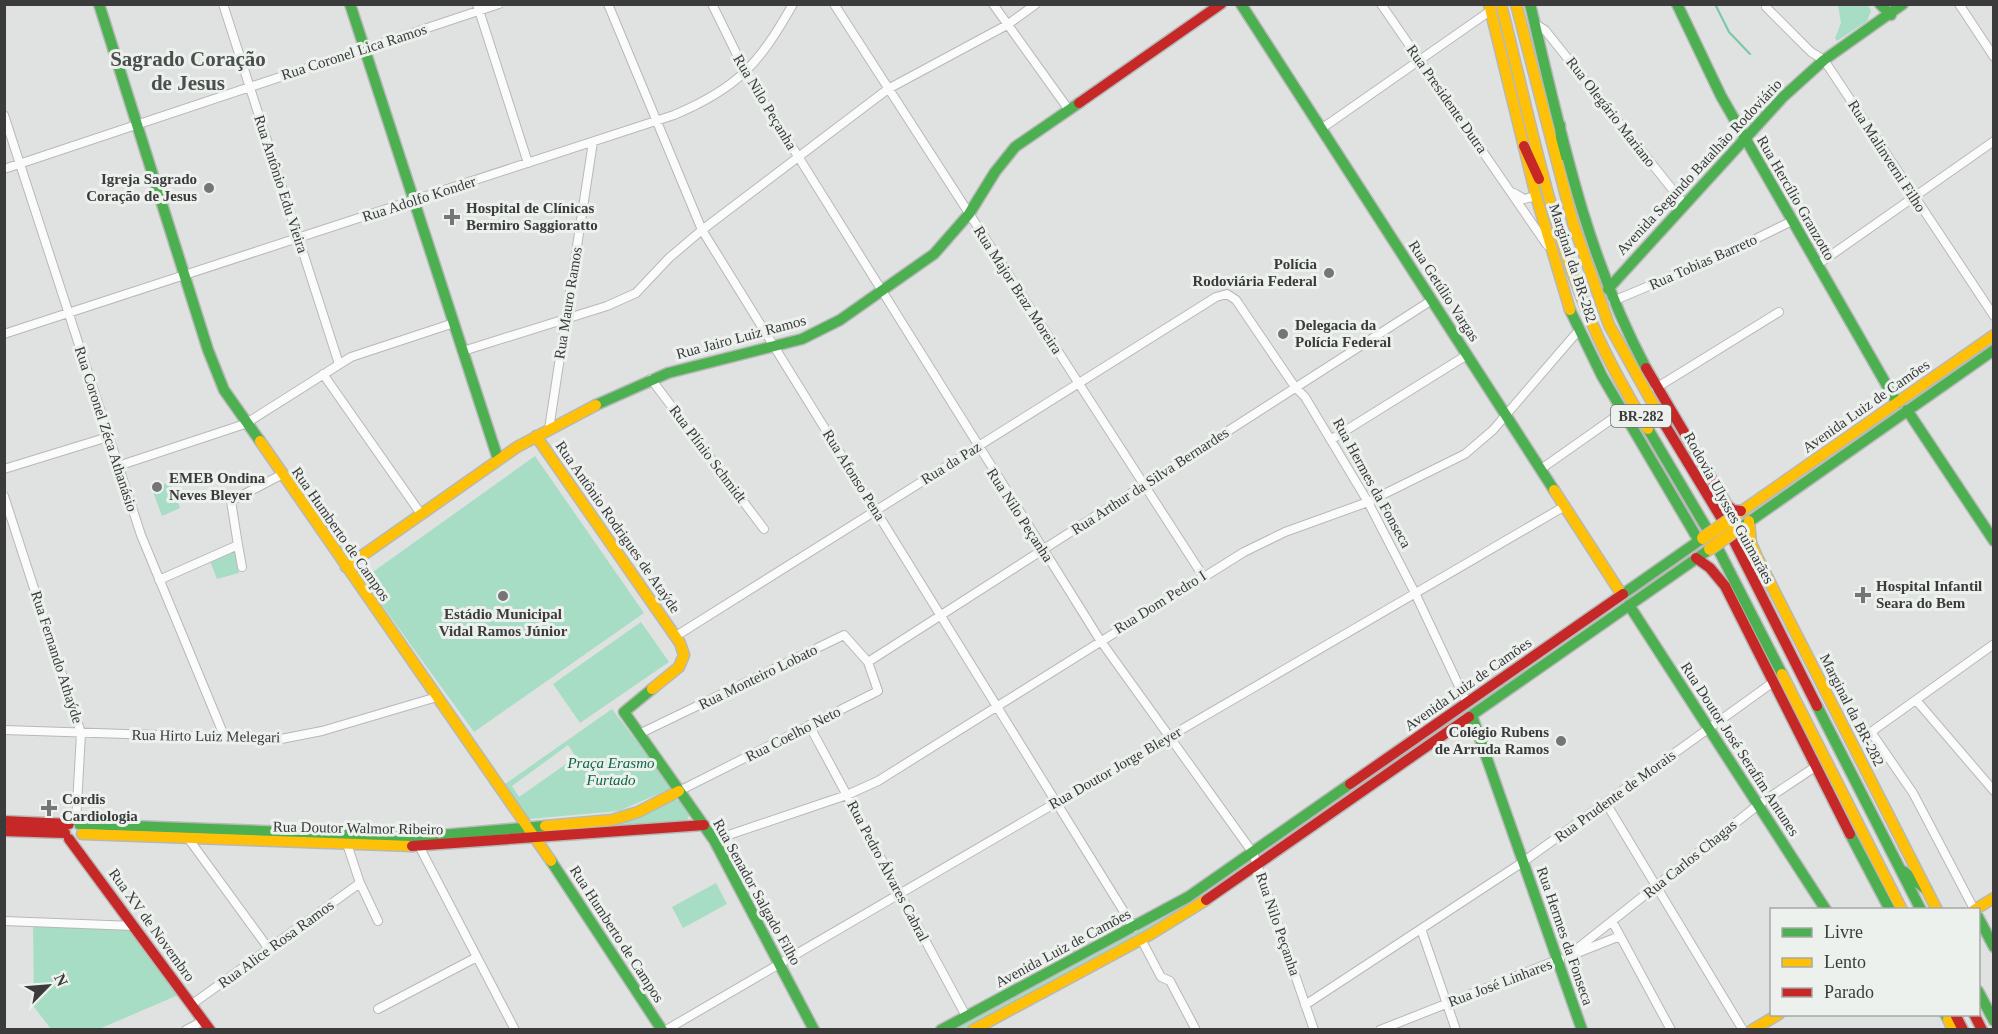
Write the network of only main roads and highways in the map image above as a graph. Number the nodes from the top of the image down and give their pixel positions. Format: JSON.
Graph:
{"nodes":[{"id":1,"x":99,"y":4,"type":"edge"},
{"id":2,"x":350,"y":4,"type":"edge"},
{"id":3,"x":1221,"y":4,"type":"edge"},
{"id":4,"x":1240,"y":4,"type":"edge"},
{"id":5,"x":1516,"y":4,"type":"edge"},
{"id":6,"x":1530,"y":4,"type":"edge"},
{"id":7,"x":1677,"y":4,"type":"edge"},
{"id":8,"x":1880,"y":4,"type":"edge"},
{"id":9,"x":1903,"y":4,"type":"edge"},
{"id":10,"x":1494,"y":7,"type":"edge"},
{"id":11,"x":1891,"y":15,"type":"junction"},
{"id":12,"x":1560,"y":124,"type":"junction"},
{"id":13,"x":1744,"y":137,"type":"junction"},
{"id":14,"x":1524,"y":146,"type":"junction"},
{"id":15,"x":1564,"y":187,"type":"junction"},
{"id":16,"x":1552,"y":202,"type":"junction"},
{"id":17,"x":1608,"y":289,"type":"junction"},
{"id":18,"x":1994,"y":335,"type":"edge"},
{"id":19,"x":1994,"y":350,"type":"edge"},
{"id":20,"x":1959,"y":374,"type":"junction"},
{"id":21,"x":1896,"y":403,"type":"junction"},
{"id":22,"x":1907,"y":410,"type":"junction"},
{"id":23,"x":1884,"y":412,"type":"junction"},
{"id":24,"x":536,"y":436,"type":"junction"},
{"id":25,"x":1866,"y":439,"type":"junction"},
{"id":26,"x":498,"y":459,"type":"junction"},
{"id":27,"x":1740,"y":520,"type":"junction"},
{"id":28,"x":1994,"y":541,"type":"edge"},
{"id":29,"x":1704,"y":543,"type":"junction"},
{"id":30,"x":1696,"y":558,"type":"junction"},
{"id":31,"x":346,"y":567,"type":"junction"},
{"id":32,"x":1626,"y":600,"type":"junction"},
{"id":33,"x":676,"y":636,"type":"joint"},
{"id":34,"x":1472,"y":716,"type":"junction"},
{"id":35,"x":680,"y":790,"type":"junction"},
{"id":36,"x":4,"y":821,"type":"edge"},
{"id":37,"x":704,"y":825,"type":"junction"},
{"id":38,"x":74,"y":829,"type":"junction"},
{"id":39,"x":4,"y":831,"type":"edge"},
{"id":40,"x":533,"y":833,"type":"junction"},
{"id":41,"x":1880,"y":866,"type":"junction"},
{"id":42,"x":1900,"y":869,"type":"junction"},
{"id":43,"x":1927,"y":890,"type":"junction"},
{"id":44,"x":1994,"y":898,"type":"edge"},
{"id":45,"x":1825,"y":908,"type":"edge"},
{"id":46,"x":1890,"y":908,"type":"edge"},
{"id":47,"x":1891,"y":908,"type":"edge"},
{"id":48,"x":1901,"y":908,"type":"edge"},
{"id":49,"x":1920,"y":908,"type":"edge"},
{"id":50,"x":1936,"y":908,"type":"edge"},
{"id":51,"x":1976,"y":908,"type":"edge"},
{"id":52,"x":1980,"y":921,"type":"edge"},
{"id":53,"x":1994,"y":947,"type":"edge"},
{"id":54,"x":1980,"y":995,"type":"edge"},
{"id":55,"x":1775,"y":1016,"type":"edge"},
{"id":56,"x":1951,"y":1021,"type":"edge"},
{"id":57,"x":1994,"y":1021,"type":"edge"},
{"id":58,"x":206,"y":1025,"type":"edge"},
{"id":59,"x":664,"y":1029,"type":"edge"},
{"id":60,"x":814,"y":1029,"type":"edge"},
{"id":61,"x":941,"y":1029,"type":"edge"},
{"id":62,"x":973,"y":1029,"type":"edge"},
{"id":63,"x":1582,"y":1029,"type":"edge"},
{"id":64,"x":1752,"y":1029,"type":"edge"},
{"id":65,"x":1963,"y":1029,"type":"edge"}],
"edges":[{"from":1,"to":31,"type":"main road","name":"Rua Humberto de Campos"},
{"from":2,"to":26,"type":"main road"},
{"from":3,"to":24,"type":"main road","name":"Rua Jairo Luiz Ramos"},
{"from":4,"to":32,"type":"main road","name":"Rua Getúlio Vargas"},
{"from":5,"to":15,"type":"main road","name":"Rodovia Ulysses Guimarães","number":"BR-282"},
{"from":6,"to":12,"type":"main road","name":"Marginal da BR-282"},
{"from":7,"to":13,"type":"main road","name":"Rua Hercílio Granzotto"},
{"from":8,"to":11,"type":"main road"},
{"from":9,"to":11,"type":"main road","name":"Avenida Segundo Batalhão Rodoviário"},
{"from":10,"to":14,"type":"main road","name":"Marginal da BR-282"},
{"from":10,"to":16,"type":"main road","name":"Rodovia Ulysses Guimarães","number":"BR-282"},
{"from":11,"to":13,"type":"main road","name":"Avenida Segundo Batalhão Rodoviário"},
{"from":12,"to":15,"type":"main road"},
{"from":12,"to":17,"type":"main road","name":"Marginal da BR-282"},
{"from":13,"to":17,"type":"main road","name":"Avenida Segundo Batalhão Rodoviário"},
{"from":13,"to":21,"type":"main road","name":"Rua Hercílio Granzotto"},
{"from":14,"to":16,"type":"main road"},
{"from":14,"to":29,"type":"main road","name":"Marginal da BR-282"},
{"from":15,"to":42,"type":"main road","name":"Rodovia Ulysses Guimarães","number":"BR-282"},
{"from":16,"to":41,"type":"main road","name":"Rodovia Ulysses Guimarães","number":"BR-282"},
{"from":17,"to":27,"type":"main road","name":"Marginal da BR-282"},
{"from":18,"to":21,"type":"main road","name":"Avenida Luiz de Camões"},
{"from":19,"to":20,"type":"main road","name":"Avenida Luiz de Camões"},
{"from":20,"to":21,"type":"main road"},
{"from":20,"to":22,"type":"main road","name":"Avenida Luiz de Camões"},
{"from":21,"to":23,"type":"main road","name":"Avenida Luiz de Camões"},
{"from":22,"to":25,"type":"main road","name":"Avenida Luiz de Camões"},
{"from":22,"to":28,"type":"main road"},
{"from":23,"to":25,"type":"main road"},
{"from":23,"to":27,"type":"main road","name":"Avenida Luiz de Camões"},
{"from":24,"to":26,"type":"main road","name":"Rua Jairo Luiz Ramos"},
{"from":24,"to":33,"type":"main road","name":"Rua Antônio Rodrigues de Ataýde"},
{"from":25,"to":27,"type":"main road","name":"Avenida Luiz de Camões"},
{"from":26,"to":31,"type":"main road","name":"Rua Jairo Luiz Ramos"},
{"from":27,"to":29,"type":"main road","name":"Avenida Luiz de Camões","bridge":true},
{"from":27,"to":43,"type":"main road","name":"Marginal da BR-282"},
{"from":29,"to":30,"type":"main road","name":"Avenida Luiz de Camões"},
{"from":29,"to":32,"type":"main road","name":"Avenida Luiz de Camões"},
{"from":30,"to":32,"type":"main road","name":"Avenida Luiz de Camões"},
{"from":30,"to":46,"type":"main road"},
{"from":31,"to":40,"type":"main road","name":"Rua Humberto de Campos"},
{"from":32,"to":34,"type":"main road","name":"Avenida Luiz de Camões"},
{"from":32,"to":45,"type":"main road","name":"Rua Doutor José Serafim Antunes"},
{"from":32,"to":61,"type":"main road","name":"Avenida Luiz de Camões"},
{"from":33,"to":35,"type":"main road","name":"Rua Senador Salgado Filho"},
{"from":34,"to":62,"type":"main road","name":"Avenida Luiz de Camões"},
{"from":34,"to":63,"type":"main road","name":"Rua Hermes da Fonseca"},
{"from":35,"to":37,"type":"main road","name":"Rua Senador Salgado Filho"},
{"from":35,"to":40,"type":"main road","name":"Rua Doutor Walmor Ribeiro"},
{"from":36,"to":38,"type":"main road","name":"Rua Doutor Walmor Ribeiro"},
{"from":37,"to":40,"type":"main road","name":"Rua Doutor Walmor Ribeiro"},
{"from":37,"to":60,"type":"main road","name":"Rua Senador Salgado Filho"},
{"from":38,"to":39,"type":"main road","name":"Rua Doutor Walmor Ribeiro"},
{"from":38,"to":40,"type":"main road","name":"Rua Doutor Walmor Ribeiro"},
{"from":38,"to":40,"type":"main road","name":"Rua Doutor Walmor Ribeiro"},
{"from":38,"to":58,"type":"main road","name":"Rua XV de Novembro"},
{"from":40,"to":59,"type":"main road","name":"Rua Humberto de Campos"},
{"from":41,"to":47,"type":"main road"},
{"from":41,"to":48,"type":"main road","name":"Rodovia Ulysses Guimarães","number":"BR-282"},
{"from":42,"to":43,"type":"main road"},
{"from":42,"to":49,"type":"main road","name":"Rodovia Ulysses Guimarães","number":"BR-282"},
{"from":43,"to":50,"type":"main road","name":"Marginal da BR-282"},
{"from":44,"to":51,"type":"main road"},
{"from":52,"to":53,"type":"main road"},
{"from":54,"to":57,"type":"main road"},
{"from":55,"to":64,"type":"main road"},
{"from":56,"to":65,"type":"main road"}]}
